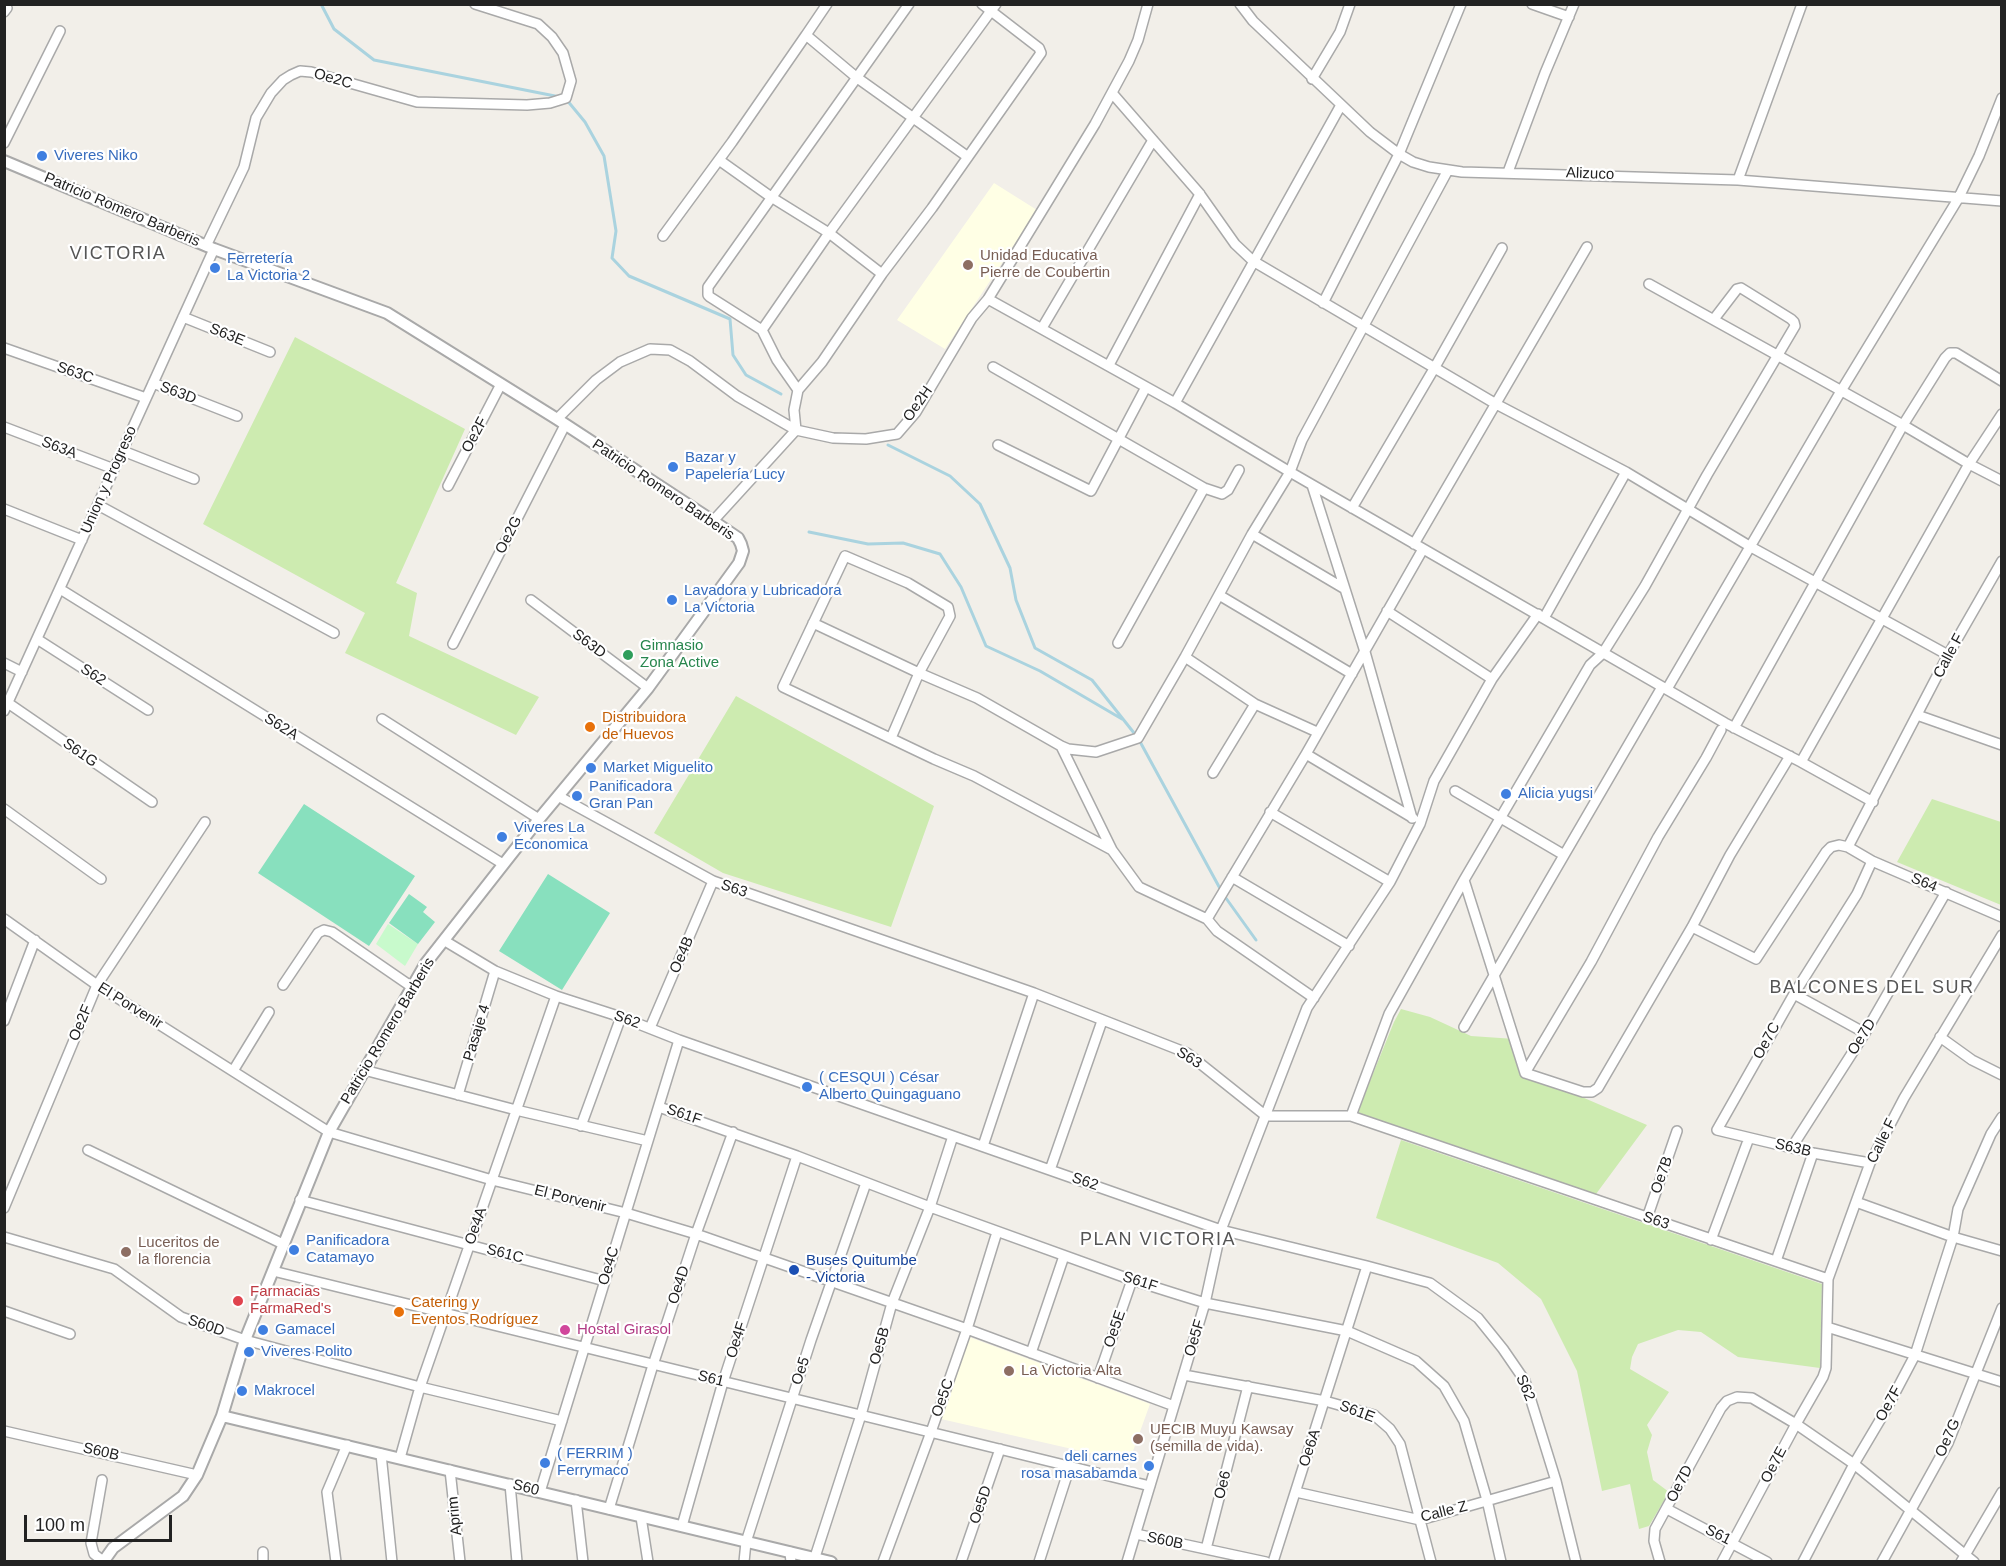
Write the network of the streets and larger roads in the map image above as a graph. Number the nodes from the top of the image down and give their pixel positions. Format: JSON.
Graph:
{"nodes":[{"id":1,"x":475,"y":4,"type":"edge"},
{"id":2,"x":828,"y":4,"type":"edge"},
{"id":3,"x":909,"y":4,"type":"edge"},
{"id":4,"x":982,"y":4,"type":"edge"},
{"id":5,"x":1148,"y":4,"type":"edge"},
{"id":6,"x":1240,"y":4,"type":"edge"},
{"id":7,"x":1350,"y":4,"type":"edge"},
{"id":8,"x":1461,"y":4,"type":"edge"},
{"id":9,"x":1532,"y":4,"type":"edge"},
{"id":10,"x":1574,"y":4,"type":"edge"},
{"id":11,"x":1802,"y":4,"type":"edge"},
{"id":12,"x":993,"y":8,"type":"edge"},
{"id":13,"x":1569,"y":17,"type":"junction"},
{"id":14,"x":60,"y":31,"type":"dead end"},
{"id":15,"x":806,"y":34,"type":"junction"},
{"id":16,"x":856,"y":77,"type":"junction"},
{"id":17,"x":1312,"y":79,"type":"junction"},
{"id":18,"x":1112,"y":93,"type":"junction"},
{"id":19,"x":2001,"y":98,"type":"edge"},
{"id":20,"x":1341,"y":105,"type":"junction"},
{"id":21,"x":914,"y":117,"type":"junction"},
{"id":22,"x":1153,"y":140,"type":"junction"},
{"id":23,"x":4,"y":142,"type":"edge"},
{"id":24,"x":1398,"y":154,"type":"junction"},
{"id":25,"x":968,"y":157,"type":"junction"},
{"id":26,"x":4,"y":160,"type":"edge"},
{"id":27,"x":719,"y":160,"type":"junction"},
{"id":28,"x":1448,"y":170,"type":"junction"},
{"id":29,"x":1508,"y":172,"type":"junction"},
{"id":30,"x":1738,"y":180,"type":"junction"},
{"id":31,"x":1200,"y":194,"type":"junction"},
{"id":32,"x":771,"y":197,"type":"junction"},
{"id":33,"x":1958,"y":199,"type":"junction"},
{"id":34,"x":2001,"y":201,"type":"edge"},
{"id":35,"x":829,"y":233,"type":"junction"},
{"id":36,"x":663,"y":236,"type":"dead end"},
{"id":37,"x":1587,"y":247,"type":"dead end"},
{"id":38,"x":210,"y":248,"type":"junction"},
{"id":39,"x":1502,"y":248,"type":"dead end"},
{"id":40,"x":1253,"y":261,"type":"junction"},
{"id":41,"x":882,"y":274,"type":"junction"},
{"id":42,"x":1649,"y":284,"type":"dead end"},
{"id":43,"x":988,"y":299,"type":"junction"},
{"id":44,"x":1323,"y":303,"type":"junction"},
{"id":45,"x":183,"y":317,"type":"junction"},
{"id":46,"x":1714,"y":318,"type":"junction"},
{"id":47,"x":1364,"y":326,"type":"junction"},
{"id":48,"x":1042,"y":328,"type":"junction"},
{"id":49,"x":762,"y":330,"type":"junction"},
{"id":50,"x":4,"y":348,"type":"edge"},
{"id":51,"x":270,"y":352,"type":"dead end"},
{"id":52,"x":1778,"y":356,"type":"junction"},
{"id":53,"x":1108,"y":365,"type":"junction"},
{"id":54,"x":993,"y":367,"type":"dead end"},
{"id":55,"x":1435,"y":368,"type":"junction"},
{"id":56,"x":2001,"y":381,"type":"edge"},
{"id":57,"x":153,"y":383,"type":"junction"},
{"id":58,"x":501,"y":384,"type":"junction"},
{"id":59,"x":1146,"y":387,"type":"junction"},
{"id":60,"x":798,"y":390,"type":"junction"},
{"id":61,"x":1840,"y":391,"type":"junction"},
{"id":62,"x":146,"y":398,"type":"junction"},
{"id":63,"x":1175,"y":403,"type":"junction"},
{"id":64,"x":1496,"y":404,"type":"junction"},
{"id":65,"x":2001,"y":414,"type":"edge"},
{"id":66,"x":237,"y":416,"type":"dead end"},
{"id":67,"x":561,"y":422,"type":"junction"},
{"id":68,"x":1904,"y":425,"type":"junction"},
{"id":69,"x":4,"y":427,"type":"edge"},
{"id":70,"x":796,"y":430,"type":"junction"},
{"id":71,"x":1120,"y":439,"type":"junction"},
{"id":72,"x":998,"y":445,"type":"dead end"},
{"id":73,"x":123,"y":451,"type":"junction"},
{"id":74,"x":1968,"y":464,"type":"junction"},
{"id":75,"x":114,"y":469,"type":"junction"},
{"id":76,"x":1239,"y":470,"type":"dead end"},
{"id":77,"x":1290,"y":472,"type":"junction"},
{"id":78,"x":1626,"y":472,"type":"junction"},
{"id":79,"x":194,"y":479,"type":"dead end"},
{"id":80,"x":2001,"y":481,"type":"edge"},
{"id":81,"x":1312,"y":485,"type":"junction"},
{"id":82,"x":448,"y":486,"type":"dead end"},
{"id":83,"x":1204,"y":488,"type":"junction"},
{"id":84,"x":98,"y":505,"type":"junction"},
{"id":85,"x":1352,"y":507,"type":"junction"},
{"id":86,"x":4,"y":509,"type":"edge"},
{"id":87,"x":1687,"y":510,"type":"junction"},
{"id":88,"x":713,"y":521,"type":"junction"},
{"id":89,"x":1251,"y":534,"type":"junction"},
{"id":90,"x":82,"y":540,"type":"junction"},
{"id":91,"x":1414,"y":544,"type":"junction"},
{"id":92,"x":1751,"y":547,"type":"junction"},
{"id":93,"x":1423,"y":549,"type":"junction"},
{"id":94,"x":2001,"y":561,"type":"edge"},
{"id":95,"x":1816,"y":582,"type":"junction"},
{"id":96,"x":60,"y":589,"type":"junction"},
{"id":97,"x":1345,"y":589,"type":"junction"},
{"id":98,"x":1218,"y":595,"type":"junction"},
{"id":99,"x":531,"y":600,"type":"dead end"},
{"id":100,"x":1387,"y":611,"type":"junction"},
{"id":101,"x":1541,"y":616,"type":"junction"},
{"id":102,"x":1881,"y":619,"type":"junction"},
{"id":103,"x":813,"y":623,"type":"junction"},
{"id":104,"x":334,"y":633,"type":"dead end"},
{"id":105,"x":37,"y":639,"type":"junction"},
{"id":106,"x":1118,"y":643,"type":"dead end"},
{"id":107,"x":453,"y":644,"type":"dead end"},
{"id":108,"x":1365,"y":652,"type":"junction"},
{"id":109,"x":1603,"y":653,"type":"junction"},
{"id":110,"x":1948,"y":655,"type":"junction"},
{"id":111,"x":1185,"y":657,"type":"junction"},
{"id":112,"x":4,"y":663,"type":"edge"},
{"id":113,"x":22,"y":672,"type":"junction"},
{"id":114,"x":919,"y":673,"type":"junction"},
{"id":115,"x":1352,"y":674,"type":"junction"},
{"id":116,"x":1492,"y":680,"type":"junction"},
{"id":117,"x":648,"y":688,"type":"junction"},
{"id":118,"x":1664,"y":688,"type":"junction"},
{"id":119,"x":1255,"y":704,"type":"junction"},
{"id":120,"x":6,"y":707,"type":"edge"},
{"id":121,"x":148,"y":710,"type":"dead end"},
{"id":122,"x":1917,"y":715,"type":"junction"},
{"id":123,"x":382,"y":719,"type":"dead end"},
{"id":124,"x":1734,"y":728,"type":"junction"},
{"id":125,"x":1721,"y":730,"type":"dead end"},
{"id":126,"x":1317,"y":732,"type":"junction"},
{"id":127,"x":891,"y":738,"type":"junction"},
{"id":128,"x":1061,"y":746,"type":"junction"},
{"id":129,"x":2001,"y":746,"type":"edge"},
{"id":130,"x":1306,"y":754,"type":"junction"},
{"id":131,"x":1790,"y":756,"type":"junction"},
{"id":132,"x":1801,"y":762,"type":"junction"},
{"id":133,"x":1213,"y":772,"type":"dead end"},
{"id":134,"x":1455,"y":791,"type":"dead end"},
{"id":135,"x":558,"y":796,"type":"junction"},
{"id":136,"x":152,"y":802,"type":"dead end"},
{"id":137,"x":1873,"y":802,"type":"junction"},
{"id":138,"x":4,"y":809,"type":"edge"},
{"id":139,"x":1270,"y":812,"type":"junction"},
{"id":140,"x":1501,"y":818,"type":"junction"},
{"id":141,"x":539,"y":819,"type":"junction"},
{"id":142,"x":1416,"y":821,"type":"junction"},
{"id":143,"x":205,"y":822,"type":"dead end"},
{"id":144,"x":1848,"y":847,"type":"junction"},
{"id":145,"x":1112,"y":850,"type":"junction"},
{"id":146,"x":1564,"y":855,"type":"junction"},
{"id":147,"x":1872,"y":861,"type":"junction"},
{"id":148,"x":503,"y":864,"type":"junction"},
{"id":149,"x":1232,"y":878,"type":"junction"},
{"id":150,"x":101,"y":879,"type":"dead end"},
{"id":151,"x":1464,"y":880,"type":"junction"},
{"id":152,"x":713,"y":881,"type":"junction"},
{"id":153,"x":1390,"y":882,"type":"junction"},
{"id":154,"x":1946,"y":892,"type":"junction"},
{"id":155,"x":2001,"y":917,"type":"edge"},
{"id":156,"x":1207,"y":919,"type":"junction"},
{"id":157,"x":4,"y":920,"type":"edge"},
{"id":158,"x":1692,"y":927,"type":"junction"},
{"id":159,"x":2001,"y":935,"type":"edge"},
{"id":160,"x":35,"y":940,"type":"junction"},
{"id":161,"x":445,"y":941,"type":"junction"},
{"id":162,"x":1348,"y":946,"type":"junction"},
{"id":163,"x":495,"y":971,"type":"junction"},
{"id":164,"x":1495,"y":973,"type":"junction"},
{"id":165,"x":97,"y":985,"type":"junction"},
{"id":166,"x":283,"y":985,"type":"dead end"},
{"id":167,"x":412,"y":987,"type":"junction"},
{"id":168,"x":1034,"y":993,"type":"junction"},
{"id":169,"x":1794,"y":994,"type":"junction"},
{"id":170,"x":556,"y":996,"type":"junction"},
{"id":171,"x":1314,"y":998,"type":"junction"},
{"id":172,"x":269,"y":1012,"type":"dead end"},
{"id":173,"x":621,"y":1017,"type":"junction"},
{"id":174,"x":4,"y":1021,"type":"edge"},
{"id":175,"x":1102,"y":1021,"type":"junction"},
{"id":176,"x":1464,"y":1027,"type":"dead end"},
{"id":177,"x":651,"y":1028,"type":"junction"},
{"id":178,"x":1865,"y":1033,"type":"junction"},
{"id":179,"x":1940,"y":1037,"type":"junction"},
{"id":180,"x":679,"y":1040,"type":"junction"},
{"id":181,"x":364,"y":1070,"type":"junction"},
{"id":182,"x":233,"y":1071,"type":"junction"},
{"id":183,"x":1526,"y":1073,"type":"junction"},
{"id":184,"x":2001,"y":1075,"type":"edge"},
{"id":185,"x":458,"y":1095,"type":"junction"},
{"id":186,"x":659,"y":1107,"type":"junction"},
{"id":187,"x":516,"y":1110,"type":"junction"},
{"id":188,"x":1266,"y":1116,"type":"junction"},
{"id":189,"x":1351,"y":1116,"type":"junction"},
{"id":190,"x":2001,"y":1117,"type":"edge"},
{"id":191,"x":581,"y":1126,"type":"junction"},
{"id":192,"x":1717,"y":1130,"type":"joint"},
{"id":193,"x":1677,"y":1131,"type":"dead end"},
{"id":194,"x":329,"y":1132,"type":"junction"},
{"id":195,"x":733,"y":1132,"type":"junction"},
{"id":196,"x":953,"y":1136,"type":"junction"},
{"id":197,"x":1749,"y":1138,"type":"junction"},
{"id":198,"x":648,"y":1141,"type":"junction"},
{"id":199,"x":983,"y":1146,"type":"junction"},
{"id":200,"x":1792,"y":1147,"type":"junction"},
{"id":201,"x":88,"y":1150,"type":"dead end"},
{"id":202,"x":1813,"y":1153,"type":"junction"},
{"id":203,"x":797,"y":1156,"type":"junction"},
{"id":204,"x":1870,"y":1163,"type":"junction"},
{"id":205,"x":1050,"y":1170,"type":"junction"},
{"id":206,"x":492,"y":1180,"type":"junction"},
{"id":207,"x":866,"y":1183,"type":"junction"},
{"id":208,"x":300,"y":1200,"type":"junction"},
{"id":209,"x":1856,"y":1202,"type":"junction"},
{"id":210,"x":930,"y":1207,"type":"junction"},
{"id":211,"x":4,"y":1208,"type":"edge"},
{"id":212,"x":626,"y":1213,"type":"junction"},
{"id":213,"x":1647,"y":1218,"type":"junction"},
{"id":214,"x":1221,"y":1230,"type":"junction"},
{"id":215,"x":997,"y":1232,"type":"junction"},
{"id":216,"x":696,"y":1234,"type":"junction"},
{"id":217,"x":4,"y":1237,"type":"edge"},
{"id":218,"x":1953,"y":1237,"type":"junction"},
{"id":219,"x":1711,"y":1239,"type":"junction"},
{"id":220,"x":283,"y":1244,"type":"junction"},
{"id":221,"x":469,"y":1245,"type":"junction"},
{"id":222,"x":2001,"y":1251,"type":"edge"},
{"id":223,"x":1064,"y":1256,"type":"junction"},
{"id":224,"x":763,"y":1257,"type":"junction"},
{"id":225,"x":1776,"y":1261,"type":"junction"},
{"id":226,"x":1367,"y":1266,"type":"junction"},
{"id":227,"x":273,"y":1270,"type":"junction"},
{"id":228,"x":1828,"y":1279,"type":"junction"},
{"id":229,"x":1132,"y":1280,"type":"junction"},
{"id":230,"x":605,"y":1281,"type":"junction"},
{"id":231,"x":831,"y":1282,"type":"junction"},
{"id":232,"x":892,"y":1303,"type":"junction"},
{"id":233,"x":1205,"y":1303,"type":"junction"},
{"id":234,"x":2001,"y":1308,"type":"edge"},
{"id":235,"x":4,"y":1311,"type":"edge"},
{"id":236,"x":445,"y":1313,"type":"junction"},
{"id":237,"x":1827,"y":1327,"type":"junction"},
{"id":238,"x":967,"y":1329,"type":"junction"},
{"id":239,"x":1347,"y":1331,"type":"junction"},
{"id":240,"x":70,"y":1334,"type":"dead end"},
{"id":241,"x":245,"y":1340,"type":"junction"},
{"id":242,"x":585,"y":1347,"type":"junction"},
{"id":243,"x":1031,"y":1353,"type":"junction"},
{"id":244,"x":1915,"y":1355,"type":"junction"},
{"id":245,"x":653,"y":1365,"type":"junction"},
{"id":246,"x":1826,"y":1368,"type":"joint"},
{"id":247,"x":1974,"y":1373,"type":"junction"},
{"id":248,"x":1184,"y":1375,"type":"junction"},
{"id":249,"x":1098,"y":1378,"type":"junction"},
{"id":250,"x":723,"y":1382,"type":"junction"},
{"id":251,"x":2001,"y":1382,"type":"edge"},
{"id":252,"x":1248,"y":1386,"type":"junction"},
{"id":253,"x":420,"y":1387,"type":"junction"},
{"id":254,"x":792,"y":1399,"type":"junction"},
{"id":255,"x":1325,"y":1401,"type":"junction"},
{"id":256,"x":1174,"y":1406,"type":"junction"},
{"id":257,"x":861,"y":1415,"type":"junction"},
{"id":258,"x":222,"y":1416,"type":"junction"},
{"id":259,"x":562,"y":1421,"type":"junction"},
{"id":260,"x":1796,"y":1424,"type":"junction"},
{"id":261,"x":4,"y":1431,"type":"edge"},
{"id":262,"x":932,"y":1432,"type":"junction"},
{"id":263,"x":347,"y":1445,"type":"junction"},
{"id":264,"x":1000,"y":1449,"type":"junction"},
{"id":265,"x":381,"y":1454,"type":"junction"},
{"id":266,"x":400,"y":1458,"type":"junction"},
{"id":267,"x":1854,"y":1464,"type":"junction"},
{"id":268,"x":1070,"y":1466,"type":"junction"},
{"id":269,"x":450,"y":1470,"type":"junction"},
{"id":270,"x":197,"y":1475,"type":"junction"},
{"id":271,"x":102,"y":1480,"type":"dead end"},
{"id":272,"x":1556,"y":1481,"type":"junction"},
{"id":273,"x":510,"y":1484,"type":"junction"},
{"id":274,"x":1150,"y":1486,"type":"junction"},
{"id":275,"x":2001,"y":1491,"type":"edge"},
{"id":276,"x":540,"y":1492,"type":"junction"},
{"id":277,"x":1296,"y":1492,"type":"junction"},
{"id":278,"x":576,"y":1500,"type":"junction"},
{"id":279,"x":1487,"y":1500,"type":"junction"},
{"id":280,"x":609,"y":1509,"type":"junction"},
{"id":281,"x":1667,"y":1509,"type":"junction"},
{"id":282,"x":1910,"y":1509,"type":"junction"},
{"id":283,"x":641,"y":1517,"type":"junction"},
{"id":284,"x":1420,"y":1520,"type":"junction"},
{"id":285,"x":682,"y":1526,"type":"junction"},
{"id":286,"x":1136,"y":1534,"type":"junction"},
{"id":287,"x":746,"y":1542,"type":"junction"},
{"id":288,"x":1733,"y":1542,"type":"junction"},
{"id":289,"x":1206,"y":1549,"type":"junction"},
{"id":290,"x":791,"y":1557,"type":"edge"},
{"id":291,"x":815,"y":1557,"type":"junction"},
{"id":292,"x":1963,"y":1558,"type":"edge"},
{"id":293,"x":103,"y":1561,"type":"edge"},
{"id":294,"x":336,"y":1562,"type":"edge"},
{"id":295,"x":392,"y":1562,"type":"edge"},
{"id":296,"x":459,"y":1562,"type":"edge"},
{"id":297,"x":517,"y":1562,"type":"edge"},
{"id":298,"x":583,"y":1562,"type":"edge"},
{"id":299,"x":648,"y":1562,"type":"edge"},
{"id":300,"x":744,"y":1562,"type":"edge"},
{"id":301,"x":831,"y":1562,"type":"edge"},
{"id":302,"x":884,"y":1562,"type":"edge"},
{"id":303,"x":961,"y":1562,"type":"edge"},
{"id":304,"x":1039,"y":1562,"type":"edge"},
{"id":305,"x":1128,"y":1562,"type":"edge"},
{"id":306,"x":1266,"y":1562,"type":"edge"},
{"id":307,"x":1273,"y":1562,"type":"edge"},
{"id":308,"x":1431,"y":1562,"type":"edge"},
{"id":309,"x":1501,"y":1562,"type":"edge"},
{"id":310,"x":1576,"y":1562,"type":"edge"},
{"id":311,"x":1660,"y":1562,"type":"edge"},
{"id":312,"x":1722,"y":1562,"type":"edge"},
{"id":313,"x":1767,"y":1562,"type":"edge"},
{"id":314,"x":1803,"y":1562,"type":"edge"},
{"id":315,"x":1882,"y":1562,"type":"edge"},
{"id":316,"x":1974,"y":1562,"type":"edge"}],
"edges":[{"from":1,"to":38,"type":"street","name":"Oe2C"},
{"from":2,"to":15,"type":"street"},
{"from":3,"to":16,"type":"street"},
{"from":4,"to":12,"type":"street"},
{"from":5,"to":18,"type":"street","name":"Oe2H"},
{"from":6,"to":17,"type":"street","name":"Alizuco"},
{"from":7,"to":17,"type":"street"},
{"from":8,"to":24,"type":"street"},
{"from":9,"to":13,"type":"street"},
{"from":10,"to":13,"type":"street"},
{"from":11,"to":30,"type":"street"},
{"from":12,"to":21,"type":"street"},
{"from":12,"to":25,"type":"street"},
{"from":13,"to":29,"type":"street"},
{"from":14,"to":23,"type":"street"},
{"from":15,"to":16,"type":"street"},
{"from":15,"to":27,"type":"street"},
{"from":16,"to":21,"type":"street"},
{"from":16,"to":32,"type":"street"},
{"from":17,"to":20,"type":"street","name":"Alizuco"},
{"from":18,"to":22,"type":"street"},
{"from":18,"to":43,"type":"street","name":"Oe2H"},
{"from":19,"to":33,"type":"street"},
{"from":20,"to":24,"type":"street","name":"Alizuco"},
{"from":20,"to":40,"type":"street"},
{"from":21,"to":25,"type":"street"},
{"from":21,"to":35,"type":"street"},
{"from":22,"to":31,"type":"street"},
{"from":22,"to":48,"type":"street"},
{"from":24,"to":28,"type":"street","name":"Alizuco"},
{"from":24,"to":44,"type":"street"},
{"from":25,"to":41,"type":"street"},
{"from":26,"to":38,"type":"street","name":"Patricio Romero Barberis"},
{"from":27,"to":32,"type":"street"},
{"from":27,"to":36,"type":"street"},
{"from":28,"to":29,"type":"street","name":"Alizuco"},
{"from":28,"to":47,"type":"street"},
{"from":29,"to":30,"type":"street","name":"Alizuco"},
{"from":30,"to":33,"type":"street","name":"Alizuco"},
{"from":31,"to":40,"type":"street"},
{"from":31,"to":53,"type":"street"},
{"from":32,"to":35,"type":"street"},
{"from":32,"to":49,"type":"street"},
{"from":33,"to":34,"type":"street","name":"Alizuco"},
{"from":33,"to":61,"type":"street"},
{"from":35,"to":41,"type":"street"},
{"from":35,"to":49,"type":"street"},
{"from":37,"to":64,"type":"street"},
{"from":38,"to":45,"type":"street","name":"Union y Progreso"},
{"from":38,"to":58,"type":"street","name":"Patricio Romero Barberis"},
{"from":39,"to":55,"type":"street"},
{"from":40,"to":44,"type":"street"},
{"from":40,"to":63,"type":"street"},
{"from":41,"to":60,"type":"street"},
{"from":42,"to":46,"type":"street"},
{"from":43,"to":48,"type":"street"},
{"from":43,"to":70,"type":"street","name":"Oe2H"},
{"from":44,"to":47,"type":"street"},
{"from":45,"to":51,"type":"street","name":"S63E"},
{"from":45,"to":57,"type":"street","name":"Union y Progreso"},
{"from":46,"to":52,"type":"street"},
{"from":46,"to":52,"type":"street"},
{"from":47,"to":55,"type":"street"},
{"from":47,"to":77,"type":"street"},
{"from":48,"to":53,"type":"street"},
{"from":49,"to":60,"type":"street"},
{"from":50,"to":62,"type":"street","name":"S63C"},
{"from":52,"to":61,"type":"street"},
{"from":52,"to":87,"type":"street"},
{"from":53,"to":59,"type":"street"},
{"from":54,"to":71,"type":"street"},
{"from":55,"to":64,"type":"street"},
{"from":55,"to":85,"type":"street"},
{"from":56,"to":68,"type":"street"},
{"from":57,"to":62,"type":"street","name":"Union y Progreso"},
{"from":57,"to":66,"type":"street","name":"S63D"},
{"from":58,"to":67,"type":"street","name":"Patricio Romero Barberis"},
{"from":58,"to":82,"type":"street","name":"Oe2F"},
{"from":59,"to":63,"type":"street"},
{"from":59,"to":71,"type":"street"},
{"from":60,"to":70,"type":"street"},
{"from":61,"to":68,"type":"street"},
{"from":61,"to":92,"type":"street"},
{"from":62,"to":73,"type":"street","name":"Union y Progreso"},
{"from":63,"to":77,"type":"street"},
{"from":64,"to":78,"type":"street"},
{"from":64,"to":91,"type":"street"},
{"from":65,"to":74,"type":"street"},
{"from":67,"to":70,"type":"street","name":"Oe2H"},
{"from":67,"to":88,"type":"street","name":"Patricio Romero Barberis"},
{"from":67,"to":107,"type":"street","name":"Oe2G"},
{"from":68,"to":74,"type":"street"},
{"from":68,"to":95,"type":"street"},
{"from":69,"to":75,"type":"street","name":"S63A"},
{"from":70,"to":88,"type":"street"},
{"from":71,"to":72,"type":"street"},
{"from":71,"to":83,"type":"street"},
{"from":73,"to":75,"type":"street","name":"Union y Progreso"},
{"from":73,"to":79,"type":"street"},
{"from":74,"to":80,"type":"street"},
{"from":74,"to":102,"type":"street"},
{"from":75,"to":84,"type":"street","name":"Union y Progreso"},
{"from":76,"to":83,"type":"street"},
{"from":77,"to":81,"type":"street"},
{"from":77,"to":89,"type":"street"},
{"from":78,"to":87,"type":"street"},
{"from":78,"to":101,"type":"street","name":"Oe5F"},
{"from":81,"to":85,"type":"street"},
{"from":81,"to":97,"type":"street"},
{"from":83,"to":106,"type":"street"},
{"from":84,"to":90,"type":"street","name":"Union y Progreso"},
{"from":84,"to":104,"type":"street"},
{"from":85,"to":91,"type":"street"},
{"from":86,"to":90,"type":"street"},
{"from":87,"to":92,"type":"street"},
{"from":87,"to":109,"type":"street"},
{"from":88,"to":117,"type":"street","name":"Patricio Romero Barberis"},
{"from":89,"to":97,"type":"street"},
{"from":89,"to":98,"type":"street"},
{"from":90,"to":96,"type":"street","name":"Union y Progreso"},
{"from":91,"to":93,"type":"street"},
{"from":92,"to":95,"type":"street"},
{"from":92,"to":118,"type":"street"},
{"from":93,"to":100,"type":"street"},
{"from":93,"to":101,"type":"street"},
{"from":94,"to":110,"type":"street","name":"Calle F"},
{"from":95,"to":102,"type":"street"},
{"from":95,"to":124,"type":"street"},
{"from":96,"to":105,"type":"street","name":"Union y Progreso"},
{"from":96,"to":148,"type":"street","name":"S62A"},
{"from":97,"to":108,"type":"street"},
{"from":98,"to":111,"type":"street"},
{"from":98,"to":115,"type":"street"},
{"from":99,"to":117,"type":"street","name":"S63D"},
{"from":100,"to":108,"type":"street"},
{"from":100,"to":116,"type":"street"},
{"from":101,"to":109,"type":"street"},
{"from":101,"to":116,"type":"street","name":"Oe5F"},
{"from":102,"to":110,"type":"street"},
{"from":102,"to":132,"type":"street"},
{"from":103,"to":114,"type":"street"},
{"from":103,"to":114,"type":"street"},
{"from":103,"to":127,"type":"street"},
{"from":105,"to":113,"type":"street","name":"Union y Progreso"},
{"from":105,"to":121,"type":"street","name":"S62"},
{"from":108,"to":115,"type":"street"},
{"from":108,"to":142,"type":"street"},
{"from":109,"to":118,"type":"street"},
{"from":109,"to":140,"type":"street"},
{"from":110,"to":122,"type":"street","name":"Calle F"},
{"from":111,"to":119,"type":"street"},
{"from":111,"to":128,"type":"street"},
{"from":112,"to":113,"type":"street"},
{"from":113,"to":120,"type":"street","name":"Union y Progreso"},
{"from":114,"to":127,"type":"street"},
{"from":114,"to":128,"type":"street"},
{"from":115,"to":126,"type":"street"},
{"from":116,"to":142,"type":"street","name":"Oe5F"},
{"from":117,"to":135,"type":"street","name":"Patricio Romero Barberis"},
{"from":118,"to":124,"type":"street"},
{"from":118,"to":146,"type":"street"},
{"from":119,"to":126,"type":"street"},
{"from":119,"to":133,"type":"street"},
{"from":120,"to":136,"type":"street","name":"S61G"},
{"from":122,"to":129,"type":"street"},
{"from":122,"to":137,"type":"street","name":"Calle F"},
{"from":123,"to":141,"type":"street"},
{"from":124,"to":131,"type":"street"},
{"from":125,"to":183,"type":"street"},
{"from":126,"to":130,"type":"street"},
{"from":127,"to":145,"type":"street"},
{"from":128,"to":145,"type":"street"},
{"from":130,"to":139,"type":"street"},
{"from":130,"to":142,"type":"street"},
{"from":131,"to":132,"type":"street"},
{"from":131,"to":158,"type":"street"},
{"from":132,"to":137,"type":"street"},
{"from":134,"to":140,"type":"street"},
{"from":135,"to":141,"type":"street","name":"Patricio Romero Barberis"},
{"from":135,"to":152,"type":"street","name":"S63"},
{"from":137,"to":144,"type":"street","name":"Calle F"},
{"from":138,"to":150,"type":"street"},
{"from":139,"to":149,"type":"street"},
{"from":139,"to":153,"type":"street"},
{"from":140,"to":146,"type":"street"},
{"from":140,"to":151,"type":"street"},
{"from":141,"to":148,"type":"street","name":"Patricio Romero Barberis"},
{"from":142,"to":153,"type":"street","name":"Oe5F"},
{"from":143,"to":165,"type":"street","name":"Oe2F"},
{"from":144,"to":147,"type":"street","name":"S64"},
{"from":144,"to":158,"type":"street"},
{"from":145,"to":156,"type":"street"},
{"from":146,"to":164,"type":"street"},
{"from":147,"to":154,"type":"street","name":"S64"},
{"from":147,"to":169,"type":"street","name":"Oe7C"},
{"from":148,"to":161,"type":"street","name":"Patricio Romero Barberis"},
{"from":149,"to":156,"type":"street"},
{"from":149,"to":162,"type":"street"},
{"from":151,"to":164,"type":"street"},
{"from":151,"to":189,"type":"street"},
{"from":152,"to":168,"type":"street","name":"S63"},
{"from":152,"to":177,"type":"street","name":"Oe4B"},
{"from":153,"to":162,"type":"street","name":"Oe5F"},
{"from":154,"to":155,"type":"street","name":"S64"},
{"from":154,"to":178,"type":"street","name":"Oe7D"},
{"from":156,"to":171,"type":"street"},
{"from":157,"to":160,"type":"street","name":"El Porvenir"},
{"from":158,"to":183,"type":"street"},
{"from":159,"to":179,"type":"street","name":"Calle F"},
{"from":160,"to":165,"type":"street","name":"El Porvenir"},
{"from":160,"to":174,"type":"street"},
{"from":161,"to":163,"type":"street","name":"S62"},
{"from":161,"to":167,"type":"street","name":"Patricio Romero Barberis"},
{"from":162,"to":171,"type":"street","name":"Oe5F"},
{"from":163,"to":170,"type":"street","name":"S62"},
{"from":163,"to":185,"type":"street","name":"Pasaje 4"},
{"from":164,"to":176,"type":"street"},
{"from":164,"to":183,"type":"street"},
{"from":165,"to":182,"type":"street","name":"El Porvenir"},
{"from":165,"to":211,"type":"street","name":"Oe2F"},
{"from":166,"to":167,"type":"street"},
{"from":167,"to":181,"type":"street","name":"Patricio Romero Barberis"},
{"from":168,"to":175,"type":"street","name":"S63"},
{"from":168,"to":199,"type":"street"},
{"from":169,"to":178,"type":"street"},
{"from":169,"to":192,"type":"street","name":"Oe7C"},
{"from":170,"to":173,"type":"street","name":"S62"},
{"from":170,"to":187,"type":"street","name":"Oe4A"},
{"from":171,"to":188,"type":"street","name":"Oe5F"},
{"from":172,"to":182,"type":"street"},
{"from":173,"to":177,"type":"street","name":"S62"},
{"from":173,"to":191,"type":"street"},
{"from":175,"to":188,"type":"street","name":"S63"},
{"from":175,"to":205,"type":"street"},
{"from":177,"to":180,"type":"street","name":"S62"},
{"from":178,"to":200,"type":"street","name":"Oe7D"},
{"from":179,"to":184,"type":"street"},
{"from":179,"to":204,"type":"street","name":"Calle F"},
{"from":180,"to":186,"type":"street","name":"Oe4C"},
{"from":180,"to":196,"type":"street","name":"S62"},
{"from":181,"to":185,"type":"street"},
{"from":181,"to":194,"type":"street","name":"Patricio Romero Barberis"},
{"from":182,"to":194,"type":"street","name":"El Porvenir"},
{"from":185,"to":187,"type":"street"},
{"from":186,"to":195,"type":"street","name":"S61F"},
{"from":186,"to":198,"type":"street","name":"Oe4C"},
{"from":187,"to":191,"type":"street"},
{"from":187,"to":206,"type":"street","name":"Oe4A"},
{"from":188,"to":189,"type":"street","name":"S63"},
{"from":188,"to":214,"type":"street","name":"Oe5F"},
{"from":189,"to":213,"type":"street","name":"S63"},
{"from":190,"to":218,"type":"street","name":"Oe7F"},
{"from":191,"to":198,"type":"street"},
{"from":192,"to":197,"type":"street","name":"S63B"},
{"from":193,"to":213,"type":"street","name":"Oe7B"},
{"from":194,"to":206,"type":"street","name":"El Porvenir"},
{"from":194,"to":208,"type":"street","name":"Patricio Romero Barberis"},
{"from":195,"to":203,"type":"street","name":"S61F"},
{"from":195,"to":216,"type":"street","name":"Oe4D"},
{"from":196,"to":199,"type":"street","name":"S62"},
{"from":196,"to":210,"type":"street","name":"Oe5B"},
{"from":197,"to":200,"type":"street","name":"S63B"},
{"from":197,"to":219,"type":"street"},
{"from":198,"to":212,"type":"street","name":"Oe4C"},
{"from":199,"to":205,"type":"street","name":"S62"},
{"from":200,"to":202,"type":"street","name":"S63B"},
{"from":201,"to":220,"type":"street"},
{"from":202,"to":204,"type":"street","name":"S63B"},
{"from":202,"to":225,"type":"street"},
{"from":203,"to":207,"type":"street","name":"S61F"},
{"from":203,"to":224,"type":"street","name":"Oe4F"},
{"from":204,"to":209,"type":"street","name":"Calle F"},
{"from":205,"to":214,"type":"street","name":"S62"},
{"from":206,"to":212,"type":"street","name":"El Porvenir"},
{"from":206,"to":221,"type":"street","name":"Oe4A"},
{"from":207,"to":210,"type":"street","name":"S61F"},
{"from":207,"to":231,"type":"street","name":"Oe5"},
{"from":208,"to":220,"type":"street","name":"Patricio Romero Barberis"},
{"from":208,"to":221,"type":"street","name":"S61C"},
{"from":209,"to":218,"type":"street"},
{"from":209,"to":228,"type":"street","name":"Calle F"},
{"from":210,"to":215,"type":"street","name":"S61F"},
{"from":210,"to":232,"type":"street","name":"Oe5B"},
{"from":212,"to":216,"type":"street","name":"El Porvenir"},
{"from":212,"to":230,"type":"street","name":"Oe4C"},
{"from":213,"to":219,"type":"street","name":"S63"},
{"from":214,"to":226,"type":"street","name":"S62"},
{"from":214,"to":233,"type":"street","name":"Oe5F"},
{"from":215,"to":223,"type":"street","name":"S61F"},
{"from":215,"to":238,"type":"street","name":"Oe5C"},
{"from":216,"to":224,"type":"street","name":"El Porvenir"},
{"from":216,"to":245,"type":"street","name":"Oe4D"},
{"from":217,"to":241,"type":"street","name":"S60D"},
{"from":218,"to":222,"type":"street"},
{"from":218,"to":244,"type":"street","name":"Oe7F"},
{"from":219,"to":225,"type":"street","name":"S63"},
{"from":220,"to":227,"type":"street","name":"Patricio Romero Barberis"},
{"from":221,"to":230,"type":"street","name":"S61C"},
{"from":221,"to":236,"type":"street","name":"Oe4A"},
{"from":223,"to":229,"type":"street","name":"S61F"},
{"from":223,"to":243,"type":"street"},
{"from":224,"to":231,"type":"street","name":"El Porvenir"},
{"from":224,"to":250,"type":"street","name":"Oe4F"},
{"from":225,"to":228,"type":"street","name":"S63"},
{"from":226,"to":239,"type":"street","name":"Oe6A"},
{"from":226,"to":272,"type":"street","name":"S62"},
{"from":227,"to":236,"type":"street","name":"S61"},
{"from":227,"to":241,"type":"street","name":"Patricio Romero Barberis"},
{"from":228,"to":237,"type":"street","name":"Calle F"},
{"from":229,"to":233,"type":"street","name":"S61F"},
{"from":229,"to":249,"type":"street","name":"Oe5E"},
{"from":230,"to":242,"type":"street","name":"Oe4C"},
{"from":231,"to":232,"type":"street","name":"El Porvenir"},
{"from":231,"to":254,"type":"street","name":"Oe5"},
{"from":232,"to":238,"type":"street","name":"El Porvenir"},
{"from":232,"to":257,"type":"street","name":"Oe5B"},
{"from":233,"to":239,"type":"street","name":"S61F"},
{"from":233,"to":248,"type":"street","name":"Oe5F"},
{"from":234,"to":247,"type":"street","name":"Oe7G"},
{"from":235,"to":240,"type":"street"},
{"from":236,"to":242,"type":"street","name":"S61"},
{"from":236,"to":253,"type":"street","name":"Oe4A"},
{"from":237,"to":244,"type":"street"},
{"from":237,"to":246,"type":"street","name":"Calle F"},
{"from":238,"to":243,"type":"street","name":"El Porvenir"},
{"from":238,"to":262,"type":"street","name":"Oe5C"},
{"from":239,"to":255,"type":"street","name":"Oe6A"},
{"from":239,"to":279,"type":"street","name":"S61F"},
{"from":241,"to":253,"type":"street","name":"S60D"},
{"from":241,"to":258,"type":"street","name":"Patricio Romero Barberis"},
{"from":242,"to":245,"type":"street","name":"S61"},
{"from":242,"to":259,"type":"street","name":"Oe4C"},
{"from":243,"to":249,"type":"street","name":"El Porvenir"},
{"from":244,"to":247,"type":"street"},
{"from":244,"to":267,"type":"street","name":"Oe7F"},
{"from":245,"to":250,"type":"street","name":"S61"},
{"from":245,"to":280,"type":"street","name":"Oe4D"},
{"from":246,"to":260,"type":"street","name":"Oe7E"},
{"from":247,"to":251,"type":"street"},
{"from":247,"to":282,"type":"street","name":"Oe7G"},
{"from":248,"to":252,"type":"street","name":"S61E"},
{"from":248,"to":256,"type":"street","name":"Oe5F"},
{"from":249,"to":256,"type":"street","name":"El Porvenir"},
{"from":250,"to":254,"type":"street","name":"S61"},
{"from":250,"to":285,"type":"street","name":"Oe4F"},
{"from":252,"to":255,"type":"street","name":"S61E"},
{"from":252,"to":289,"type":"street","name":"Oe6"},
{"from":253,"to":259,"type":"street","name":"S60D"},
{"from":253,"to":266,"type":"street","name":"Oe4A"},
{"from":254,"to":257,"type":"street","name":"S61"},
{"from":254,"to":287,"type":"street","name":"Oe5"},
{"from":255,"to":277,"type":"street","name":"Oe6A"},
{"from":255,"to":284,"type":"street","name":"S61E"},
{"from":256,"to":274,"type":"street","name":"Oe5F"},
{"from":257,"to":262,"type":"street","name":"S61"},
{"from":257,"to":291,"type":"street","name":"Oe5B"},
{"from":258,"to":263,"type":"street","name":"S60"},
{"from":258,"to":270,"type":"street","name":"Patricio Romero Barberis"},
{"from":259,"to":276,"type":"street","name":"Oe4C"},
{"from":260,"to":267,"type":"street"},
{"from":260,"to":281,"type":"street","name":"Oe7D"},
{"from":260,"to":288,"type":"street","name":"Oe7E"},
{"from":261,"to":270,"type":"street","name":"S60B"},
{"from":262,"to":264,"type":"street","name":"S61"},
{"from":262,"to":302,"type":"street","name":"Oe5C"},
{"from":263,"to":265,"type":"street","name":"S60"},
{"from":263,"to":294,"type":"street"},
{"from":264,"to":268,"type":"street","name":"S61"},
{"from":264,"to":303,"type":"street","name":"Oe5D"},
{"from":265,"to":266,"type":"street","name":"S60"},
{"from":265,"to":295,"type":"street"},
{"from":266,"to":269,"type":"street","name":"S60"},
{"from":267,"to":282,"type":"street"},
{"from":267,"to":314,"type":"street","name":"Oe7F"},
{"from":268,"to":274,"type":"street","name":"S61"},
{"from":268,"to":304,"type":"street"},
{"from":269,"to":273,"type":"street","name":"S60"},
{"from":269,"to":296,"type":"street","name":"Aprim"},
{"from":270,"to":293,"type":"street","name":"Patricio Romero Barberis"},
{"from":271,"to":293,"type":"street"},
{"from":272,"to":279,"type":"street","name":"Calle Z"},
{"from":272,"to":310,"type":"street","name":"S62"},
{"from":273,"to":276,"type":"street","name":"S60"},
{"from":273,"to":297,"type":"street"},
{"from":274,"to":286,"type":"street","name":"Oe5F"},
{"from":275,"to":292,"type":"street"},
{"from":276,"to":278,"type":"street","name":"S60"},
{"from":277,"to":284,"type":"street","name":"Calle Z"},
{"from":277,"to":307,"type":"street","name":"Oe6A"},
{"from":278,"to":280,"type":"street","name":"S60"},
{"from":278,"to":298,"type":"street"},
{"from":279,"to":284,"type":"street","name":"Calle Z"},
{"from":279,"to":309,"type":"street","name":"S61F"},
{"from":280,"to":283,"type":"street","name":"S60"},
{"from":281,"to":288,"type":"street","name":"S61"},
{"from":281,"to":311,"type":"street"},
{"from":282,"to":292,"type":"street"},
{"from":282,"to":315,"type":"street","name":"Oe7G"},
{"from":283,"to":285,"type":"street","name":"S60"},
{"from":283,"to":299,"type":"street"},
{"from":284,"to":308,"type":"street","name":"S61E"},
{"from":285,"to":287,"type":"street","name":"S60"},
{"from":286,"to":289,"type":"street","name":"S60B"},
{"from":286,"to":305,"type":"street","name":"Oe5F"},
{"from":287,"to":290,"type":"street","name":"S60"},
{"from":287,"to":300,"type":"street","name":"Oe5"},
{"from":288,"to":312,"type":"street","name":"Oe7E"},
{"from":288,"to":313,"type":"street","name":"S61"},
{"from":289,"to":306,"type":"street","name":"S60B"},
{"from":290,"to":291,"type":"street","name":"S60"},
{"from":291,"to":301,"type":"street","name":"S60"},
{"from":292,"to":316,"type":"street"}]}
